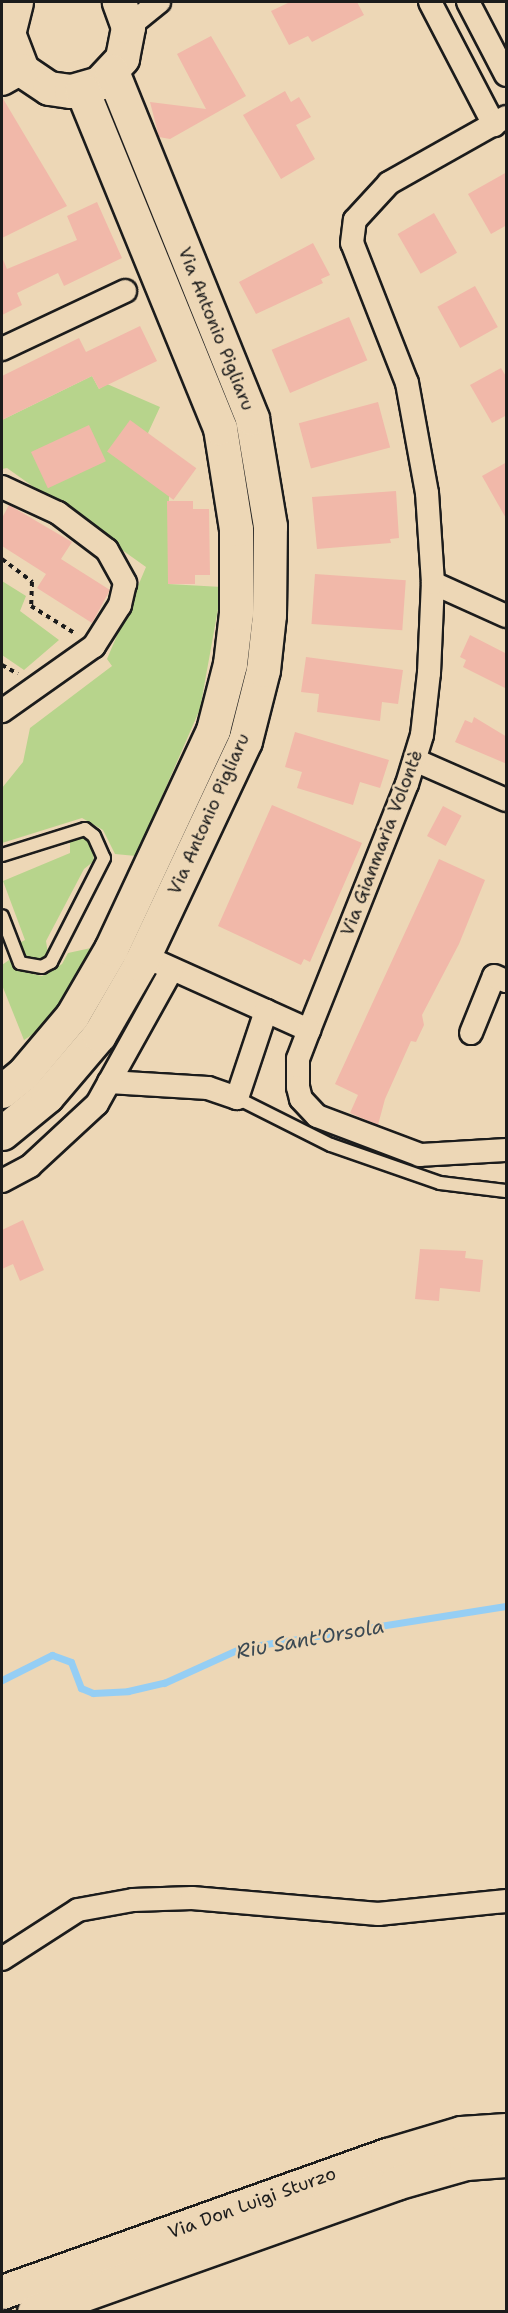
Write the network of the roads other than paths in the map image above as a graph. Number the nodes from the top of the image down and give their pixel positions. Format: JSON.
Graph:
{"nodes":[{"id":1,"x":159,"y":2,"type":"edge"},
{"id":2,"x":430,"y":2,"type":"edge"},
{"id":3,"x":468,"y":2,"type":"edge"},
{"id":4,"x":123,"y":14,"type":"edge"},
{"id":5,"x":9,"y":38,"type":"edge"},
{"id":6,"x":112,"y":71,"type":"junction"},
{"id":7,"x":507,"y":75,"type":"edge"},
{"id":8,"x":82,"y":90,"type":"junction"},
{"id":9,"x":500,"y":121,"type":"edge"},
{"id":10,"x":125,"y":291,"type":"dead end"},
{"id":11,"x":2,"y":350,"type":"edge"},
{"id":12,"x":2,"y":487,"type":"edge"},
{"id":13,"x":433,"y":583,"type":"junction"},
{"id":14,"x":507,"y":616,"type":"edge"},
{"id":15,"x":2,"y":711,"type":"edge"},
{"id":16,"x":415,"y":760,"type":"junction"},
{"id":17,"x":507,"y":800,"type":"edge"},
{"id":18,"x":2,"y":855,"type":"edge"},
{"id":19,"x":2,"y":916,"type":"edge"},
{"id":20,"x":158,"y":962,"type":"junction"},
{"id":21,"x":507,"y":981,"type":"edge"},
{"id":22,"x":266,"y":1011,"type":"junction"},
{"id":23,"x":309,"y":1030,"type":"junction"},
{"id":24,"x":471,"y":1033,"type":"dead end"},
{"id":25,"x":109,"y":1082,"type":"junction"},
{"id":26,"x":2,"y":1090,"type":"edge"},
{"id":27,"x":237,"y":1098,"type":"junction"},
{"id":28,"x":2,"y":1133,"type":"edge"},
{"id":29,"x":507,"y":1150,"type":"edge"},
{"id":30,"x":2,"y":1181,"type":"edge"},
{"id":31,"x":507,"y":1191,"type":"edge"},
{"id":32,"x":507,"y":1901,"type":"edge"},
{"id":33,"x":2,"y":1959,"type":"edge"},
{"id":34,"x":507,"y":2130,"type":"edge"},
{"id":35,"x":507,"y":2160,"type":"edge"},
{"id":36,"x":2,"y":2292,"type":"edge"},
{"id":37,"x":34,"y":2312,"type":"edge"}],
"edges":[{"from":1,"to":4,"type":"street"},
{"from":2,"to":9,"type":"street","name":"Via Gianmaria Volontè"},
{"from":3,"to":7,"type":"street"},
{"from":4,"to":6,"type":"main road"},
{"from":5,"to":8,"type":"main road"},
{"from":6,"to":8,"type":"main road"},
{"from":6,"to":20,"type":"main road","name":"Via Antonio Pigliaru"},
{"from":8,"to":26,"type":"main road","name":"Via Antonio Pigliaru"},
{"from":9,"to":13,"type":"street","name":"Via Gianmaria Volontè"},
{"from":10,"to":11,"type":"street"},
{"from":12,"to":15,"type":"street"},
{"from":13,"to":14,"type":"street"},
{"from":13,"to":16,"type":"street","name":"Via Gianmaria Volontè"},
{"from":16,"to":17,"type":"street"},
{"from":16,"to":23,"type":"street","name":"Via Gianmaria Volontè"},
{"from":18,"to":19,"type":"lane"},
{"from":20,"to":22,"type":"street"},
{"from":20,"to":25,"type":"street","name":"Via Antonio Pigliaru"},
{"from":20,"to":28,"type":"main road","name":"Via Antonio Pigliaru"},
{"from":21,"to":24,"type":"street"},
{"from":22,"to":23,"type":"street"},
{"from":22,"to":27,"type":"street"},
{"from":23,"to":29,"type":"street","name":"Via Gianmaria Volontè"},
{"from":25,"to":27,"type":"street"},
{"from":25,"to":30,"type":"street","name":"Via Antonio Pigliaru"},
{"from":27,"to":31,"type":"lane"},
{"from":32,"to":33,"type":"street"},
{"from":34,"to":36,"type":"main road","name":"Via Don Luigi Sturzo"},
{"from":35,"to":37,"type":"main road","name":"Via Don Luigi Sturzo"}]}
